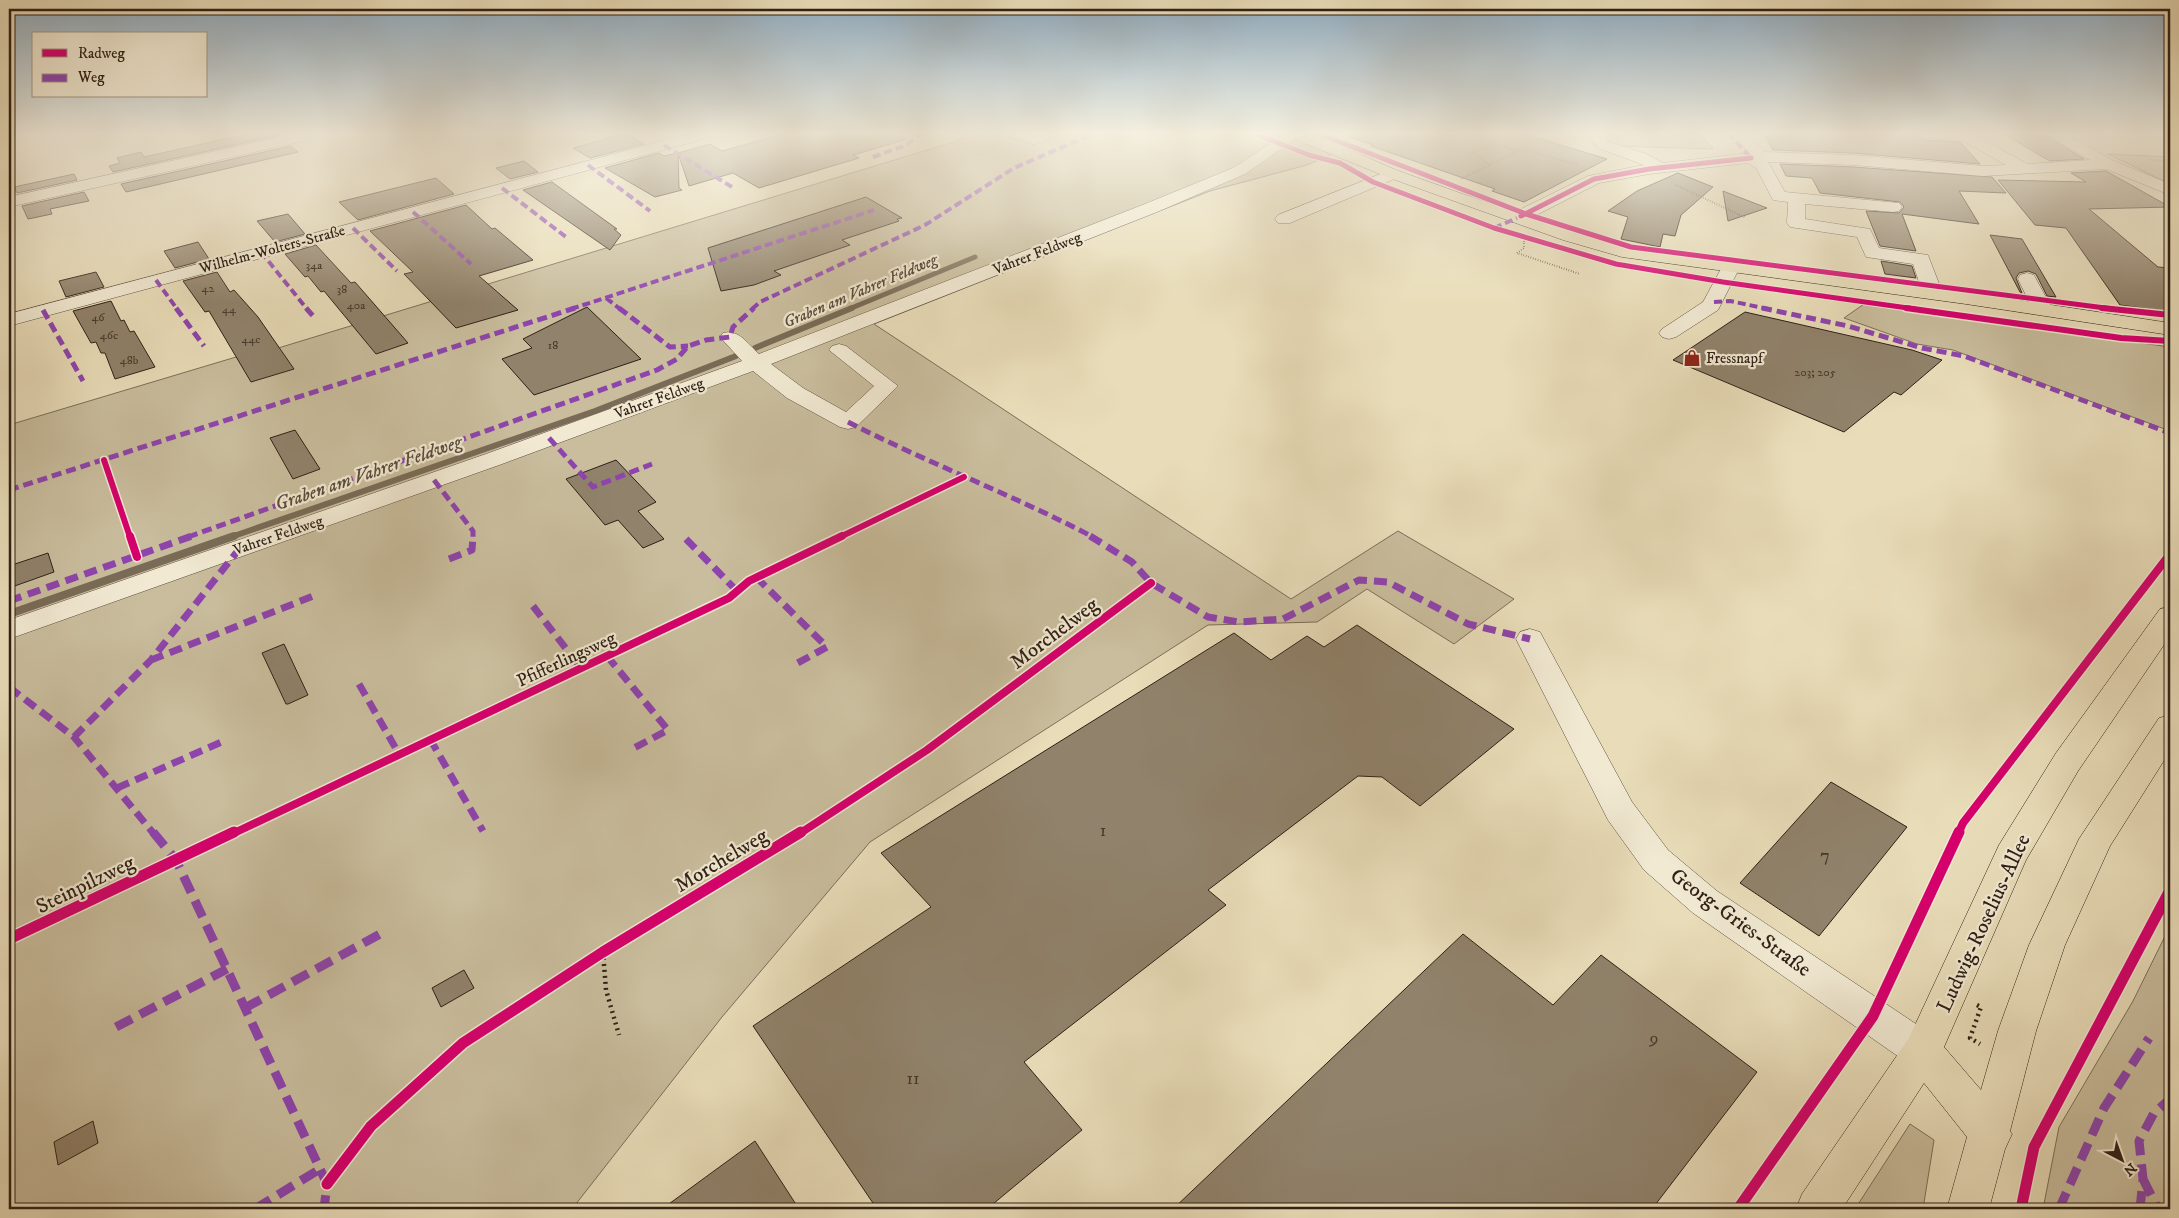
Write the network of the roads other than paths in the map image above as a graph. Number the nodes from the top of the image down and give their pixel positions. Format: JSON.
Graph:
{"nodes":[{"id":1,"x":63,"y":190,"type":"edge"},
{"id":2,"x":497,"y":190,"type":"edge"},
{"id":3,"x":1194,"y":190,"type":"edge"},
{"id":4,"x":1355,"y":190,"type":"edge"},
{"id":5,"x":1438,"y":190,"type":"edge"},
{"id":6,"x":1573,"y":190,"type":"edge"},
{"id":7,"x":1776,"y":190,"type":"edge"},
{"id":8,"x":1795,"y":198,"type":"junction"},
{"id":9,"x":9,"y":202,"type":"edge"},
{"id":10,"x":1893,"y":207,"type":"dead end"},
{"id":11,"x":1517,"y":218,"type":"junction"},
{"id":12,"x":1284,"y":219,"type":"dead end"},
{"id":13,"x":1731,"y":268,"type":"junction"},
{"id":14,"x":2027,"y":279,"type":"dead end"},
{"id":15,"x":1933,"y":294,"type":"junction"},
{"id":16,"x":2043,"y":310,"type":"junction"},
{"id":17,"x":9,"y":320,"type":"edge"},
{"id":18,"x":2170,"y":329,"type":"edge"},
{"id":19,"x":1669,"y":333,"type":"dead end"},
{"id":20,"x":730,"y":338,"type":"dead end"},
{"id":21,"x":839,"y":350,"type":"dead end"},
{"id":22,"x":756,"y":363,"type":"junction"},
{"id":23,"x":2170,"y":616,"type":"edge"},
{"id":24,"x":9,"y":630,"type":"edge"},
{"id":25,"x":1530,"y":639,"type":"dead end"},
{"id":26,"x":2170,"y":726,"type":"edge"},
{"id":27,"x":1923,"y":1051,"type":"junction"},
{"id":28,"x":1991,"y":1134,"type":"junction"},
{"id":29,"x":1817,"y":1209,"type":"edge"},
{"id":30,"x":1968,"y":1209,"type":"edge"}],
"edges":[{"from":1,"to":9,"type":"street"},
{"from":2,"to":17,"type":"street","name":"Wilhelm-Wolters-Straße"},
{"from":3,"to":22,"type":"street","name":"Vahrer Feldweg"},
{"from":4,"to":12,"type":"street"},
{"from":5,"to":11,"type":"main road"},
{"from":6,"to":11,"type":"street"},
{"from":7,"to":8,"type":"street"},
{"from":8,"to":10,"type":"street"},
{"from":8,"to":15,"type":"street"},
{"from":11,"to":13,"type":"main road"},
{"from":13,"to":15,"type":"main road"},
{"from":13,"to":19,"type":"street"},
{"from":14,"to":16,"type":"street"},
{"from":15,"to":16,"type":"main road"},
{"from":16,"to":18,"type":"main road"},
{"from":20,"to":22,"type":"street"},
{"from":21,"to":22,"type":"street"},
{"from":22,"to":24,"type":"street","name":"Vahrer Feldweg"},
{"from":23,"to":27,"type":"main road","name":"Ludwig-Roselius-Allee"},
{"from":25,"to":27,"type":"street","name":"Georg-Gries-Straße"},
{"from":26,"to":28,"type":"main road"},
{"from":27,"to":28,"type":"main road","name":"Georg-Gries-Straße"},
{"from":27,"to":29,"type":"main road","name":"Ludwig-Roselius-Allee"},
{"from":28,"to":30,"type":"main road"}]}
